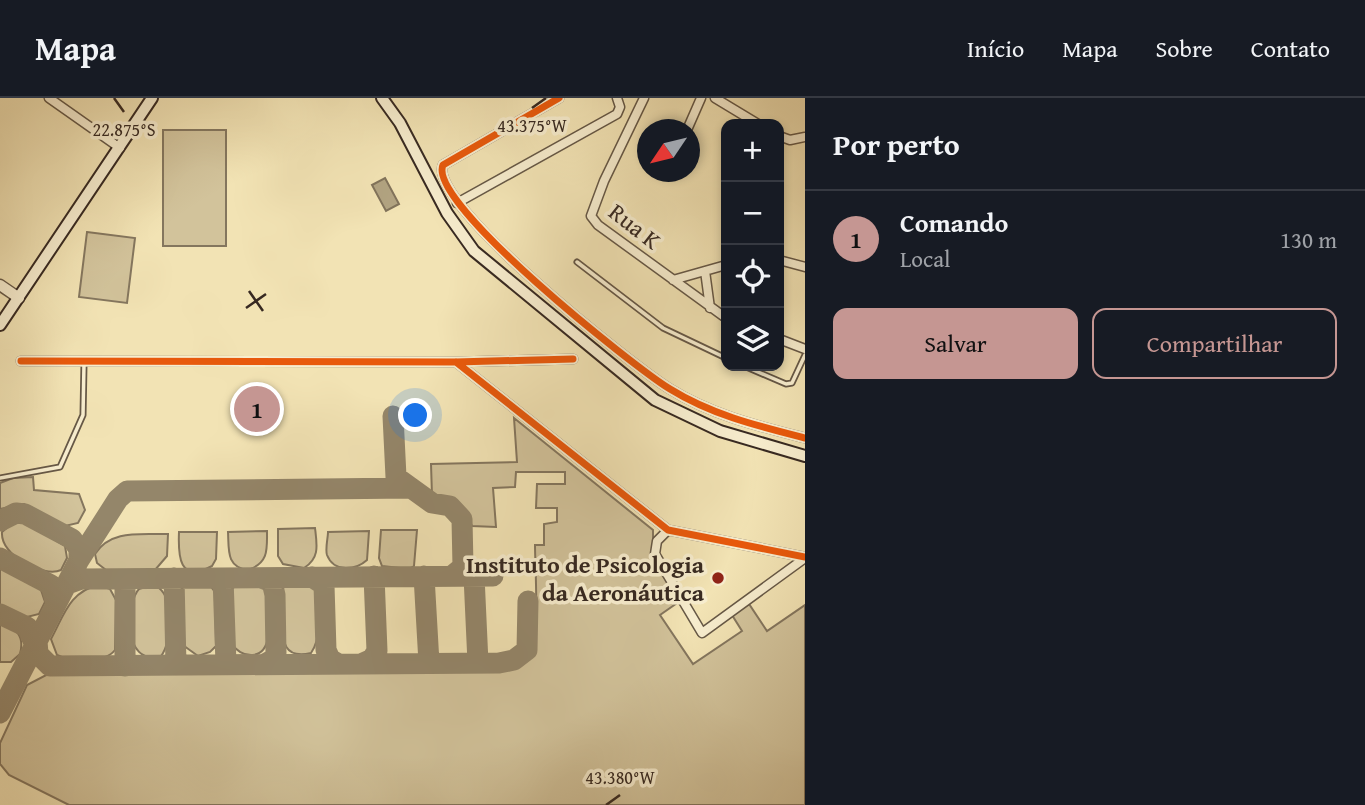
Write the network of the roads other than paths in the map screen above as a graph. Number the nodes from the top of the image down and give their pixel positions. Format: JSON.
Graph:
{"nodes":[{"id":1,"x":49,"y":98,"type":"edge"},
{"id":2,"x":152,"y":98,"type":"edge"},
{"id":3,"x":382,"y":98,"type":"edge"},
{"id":4,"x":559,"y":98,"type":"edge"},
{"id":5,"x":617,"y":98,"type":"edge"},
{"id":6,"x":644,"y":98,"type":"edge"},
{"id":7,"x":701,"y":98,"type":"edge"},
{"id":8,"x":715,"y":98,"type":"edge"},
{"id":9,"x":692,"y":119,"type":"edge"},
{"id":10,"x":750,"y":119,"type":"edge"},
{"id":11,"x":805,"y":137,"type":"edge"},
{"id":12,"x":784,"y":138,"type":"edge"},
{"id":13,"x":120,"y":148,"type":"junction"},
{"id":14,"x":457,"y":203,"type":"junction"},
{"id":15,"x":784,"y":261,"type":"edge"},
{"id":16,"x":577,"y":262,"type":"dead end"},
{"id":17,"x":721,"y":266,"type":"edge"},
{"id":18,"x":805,"y":267,"type":"edge"},
{"id":19,"x":705,"y":271,"type":"junction"},
{"id":20,"x":674,"y":280,"type":"junction"},
{"id":21,"x":0,"y":285,"type":"edge"},
{"id":22,"x":19,"y":298,"type":"junction"},
{"id":23,"x":710,"y":308,"type":"junction"},
{"id":24,"x":721,"y":315,"type":"edge"},
{"id":25,"x":0,"y":325,"type":"edge"},
{"id":26,"x":784,"y":341,"type":"edge"},
{"id":27,"x":805,"y":349,"type":"edge"},
{"id":28,"x":805,"y":355,"type":"edge"},
{"id":29,"x":721,"y":356,"type":"edge"},
{"id":30,"x":573,"y":359,"type":"dead end"},
{"id":31,"x":21,"y":362,"type":"dead end"},
{"id":32,"x":84,"y":362,"type":"junction"},
{"id":33,"x":456,"y":362,"type":"junction"},
{"id":34,"x":756,"y":371,"type":"edge"},
{"id":35,"x":805,"y":438,"type":"edge"},
{"id":36,"x":805,"y":456,"type":"edge"},
{"id":37,"x":0,"y":478,"type":"edge"},
{"id":38,"x":668,"y":530,"type":"junction"},
{"id":39,"x":805,"y":558,"type":"edge"}],
"edges":[{"from":1,"to":13,"type":"street"},
{"from":2,"to":13,"type":"main road"},
{"from":3,"to":36,"type":"main road"},
{"from":4,"to":14,"type":"street"},
{"from":5,"to":14,"type":"street"},
{"from":6,"to":20,"type":"street","name":"Rua K"},
{"from":7,"to":9,"type":"street"},
{"from":8,"to":10,"type":"street"},
{"from":11,"to":12,"type":"street"},
{"from":13,"to":22,"type":"main road"},
{"from":14,"to":35,"type":"street"},
{"from":15,"to":18,"type":"street"},
{"from":16,"to":29,"type":"lane"},
{"from":17,"to":19,"type":"street"},
{"from":19,"to":20,"type":"street"},
{"from":19,"to":23,"type":"street"},
{"from":20,"to":23,"type":"street","name":"Rua K"},
{"from":21,"to":22,"type":"street"},
{"from":22,"to":25,"type":"main road"},
{"from":23,"to":24,"type":"street","name":"Rua K"},
{"from":26,"to":27,"type":"street"},
{"from":28,"to":34,"type":"lane"},
{"from":30,"to":33,"type":"street"},
{"from":31,"to":32,"type":"street"},
{"from":32,"to":33,"type":"street"},
{"from":32,"to":37,"type":"lane"},
{"from":33,"to":38,"type":"street"},
{"from":38,"to":39,"type":"street"},
{"from":38,"to":39,"type":"street"}]}
